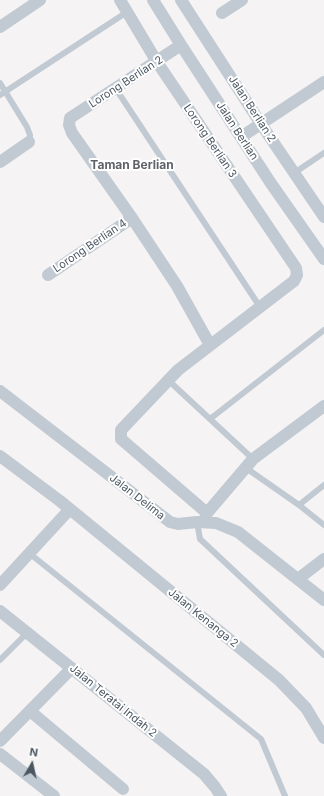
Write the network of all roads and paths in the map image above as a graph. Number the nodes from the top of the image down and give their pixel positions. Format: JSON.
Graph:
{"nodes":[{"id":1,"x":40,"y":0,"type":"edge"},
{"id":2,"x":120,"y":0,"type":"edge"},
{"id":3,"x":153,"y":0,"type":"edge"},
{"id":4,"x":181,"y":0,"type":"edge"},
{"id":5,"x":242,"y":0,"type":"edge"},
{"id":6,"x":127,"y":12,"type":"junction"},
{"id":7,"x":222,"y":13,"type":"dead end"},
{"id":8,"x":0,"y":27,"type":"edge"},
{"id":9,"x":181,"y":46,"type":"junction"},
{"id":10,"x":157,"y":62,"type":"junction"},
{"id":11,"x":324,"y":82,"type":"edge"},
{"id":12,"x":0,"y":83,"type":"edge"},
{"id":13,"x":116,"y":89,"type":"junction"},
{"id":14,"x":3,"y":93,"type":"edge"},
{"id":15,"x":261,"y":124,"type":"junction"},
{"id":16,"x":241,"y":137,"type":"junction"},
{"id":17,"x":29,"y":142,"type":"joint"},
{"id":18,"x":324,"y":153,"type":"edge"},
{"id":19,"x":0,"y":162,"type":"edge"},
{"id":20,"x":294,"y":173,"type":"junction"},
{"id":21,"x":132,"y":218,"type":"junction"},
{"id":22,"x":324,"y":218,"type":"edge"},
{"id":23,"x":324,"y":259,"type":"edge"},
{"id":24,"x":48,"y":275,"type":"dead end"},
{"id":25,"x":260,"y":308,"type":"junction"},
{"id":26,"x":324,"y":330,"type":"edge"},
{"id":27,"x":210,"y":346,"type":"junction"},
{"id":28,"x":168,"y":380,"type":"junction"},
{"id":29,"x":0,"y":391,"type":"edge"},
{"id":30,"x":324,"y":406,"type":"edge"},
{"id":31,"x":210,"y":419,"type":"junction"},
{"id":32,"x":0,"y":456,"type":"edge"},
{"id":33,"x":250,"y":464,"type":"junction"},
{"id":34,"x":324,"y":485,"type":"edge"},
{"id":35,"x":299,"y":505,"type":"junction"},
{"id":36,"x":70,"y":509,"type":"junction"},
{"id":37,"x":203,"y":519,"type":"junction"},
{"id":38,"x":324,"y":525,"type":"edge"},
{"id":39,"x":29,"y":553,"type":"junction"},
{"id":40,"x":324,"y":559,"type":"edge"},
{"id":41,"x":298,"y":579,"type":"junction"},
{"id":42,"x":0,"y":585,"type":"edge"},
{"id":43,"x":324,"y":600,"type":"edge"},
{"id":44,"x":0,"y":611,"type":"edge"},
{"id":45,"x":27,"y":633,"type":"junction"},
{"id":46,"x":324,"y":654,"type":"edge"},
{"id":47,"x":0,"y":660,"type":"edge"},
{"id":48,"x":72,"y":668,"type":"junction"},
{"id":49,"x":30,"y":710,"type":"junction"},
{"id":50,"x":324,"y":738,"type":"edge"},
{"id":51,"x":0,"y":741,"type":"edge"},
{"id":52,"x":0,"y":754,"type":"edge"},
{"id":53,"x":123,"y":789,"type":"dead end"},
{"id":54,"x":54,"y":796,"type":"edge"},
{"id":55,"x":220,"y":796,"type":"edge"},
{"id":56,"x":285,"y":796,"type":"edge"}],
"edges":[{"from":1,"to":8,"type":"street"},
{"from":2,"to":6,"type":"street","name":"Lorong Berlian 3"},
{"from":3,"to":9,"type":"street","name":"Jalan Berlian"},
{"from":4,"to":15,"type":"street","name":"Jalan Berlian 2"},
{"from":5,"to":7,"type":"street"},
{"from":6,"to":10,"type":"street","name":"Lorong Berlian 3"},
{"from":6,"to":14,"type":"lane"},
{"from":9,"to":10,"type":"street","name":"Lorong Berlian 2"},
{"from":9,"to":16,"type":"street","name":"Jalan Berlian"},
{"from":10,"to":13,"type":"street","name":"Lorong Berlian 2"},
{"from":10,"to":25,"type":"street","name":"Lorong Berlian 3"},
{"from":11,"to":15,"type":"street"},
{"from":12,"to":14,"type":"lane"},
{"from":13,"to":21,"type":"street","name":"Lorong Berlian 2"},
{"from":13,"to":25,"type":"lane"},
{"from":14,"to":17,"type":"lane"},
{"from":15,"to":16,"type":"street"},
{"from":15,"to":20,"type":"street","name":"Jalan Berlian 2"},
{"from":16,"to":23,"type":"street","name":"Jalan Berlian"},
{"from":17,"to":19,"type":"street"},
{"from":18,"to":20,"type":"lane"},
{"from":20,"to":22,"type":"street","name":"Jalan Berlian 2"},
{"from":21,"to":24,"type":"street","name":"Lorong Berlian 4"},
{"from":21,"to":27,"type":"street"},
{"from":25,"to":27,"type":"street"},
{"from":26,"to":31,"type":"lane"},
{"from":27,"to":28,"type":"street"},
{"from":28,"to":31,"type":"lane"},
{"from":28,"to":37,"type":"street"},
{"from":29,"to":37,"type":"street","name":"Jalan Delima"},
{"from":30,"to":33,"type":"street"},
{"from":31,"to":33,"type":"lane"},
{"from":32,"to":36,"type":"street","name":"Jalan Kenanga 2"},
{"from":33,"to":35,"type":"lane"},
{"from":33,"to":37,"type":"street"},
{"from":34,"to":35,"type":"lane"},
{"from":35,"to":38,"type":"lane"},
{"from":36,"to":39,"type":"street"},
{"from":36,"to":50,"type":"street","name":"Jalan Kenanga 2"},
{"from":37,"to":41,"type":"street","name":"Jalan Delima"},
{"from":37,"to":46,"type":"lane"},
{"from":39,"to":42,"type":"street"},
{"from":39,"to":56,"type":"lane"},
{"from":40,"to":41,"type":"street"},
{"from":41,"to":43,"type":"street","name":"Jalan Delima"},
{"from":44,"to":45,"type":"street","name":"Jalan Teratai Indah 2"},
{"from":45,"to":47,"type":"lane"},
{"from":45,"to":48,"type":"street","name":"Jalan Teratai Indah 2"},
{"from":48,"to":49,"type":"street"},
{"from":48,"to":55,"type":"street","name":"Jalan Teratai Indah 2"},
{"from":49,"to":51,"type":"street"},
{"from":49,"to":53,"type":"street"},
{"from":52,"to":54,"type":"street"}]}
